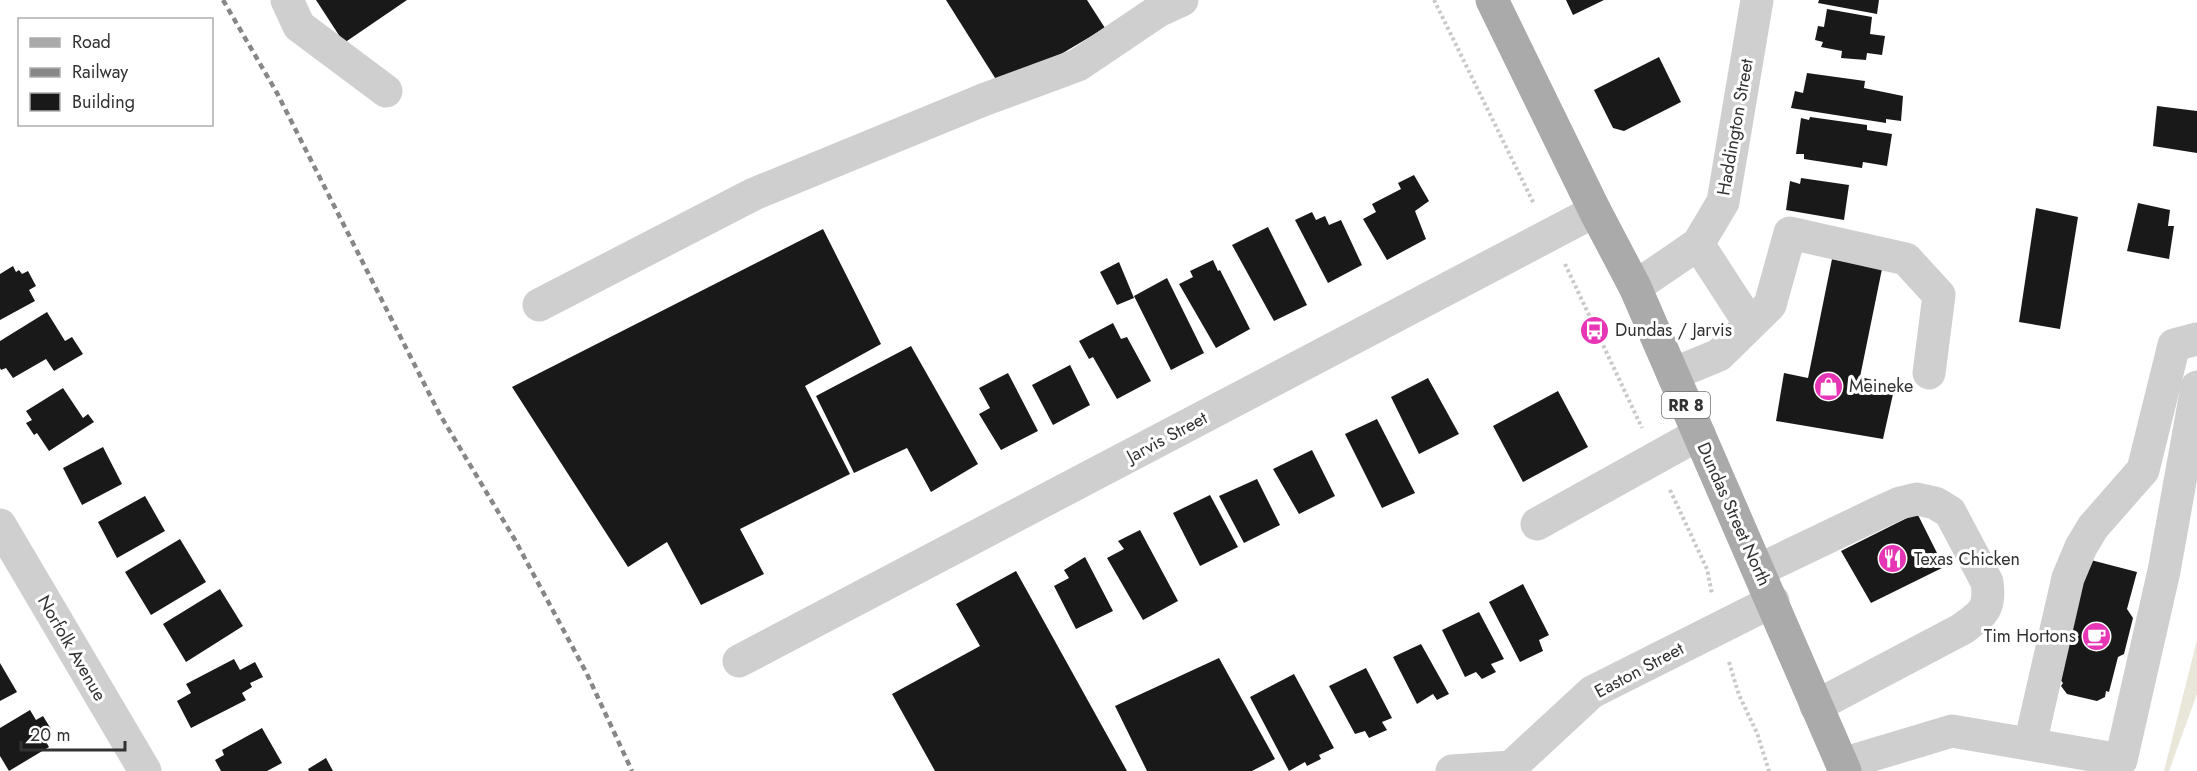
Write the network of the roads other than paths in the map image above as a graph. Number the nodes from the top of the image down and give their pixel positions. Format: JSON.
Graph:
{"nodes":[{"id":1,"x":287,"y":0,"type":"edge"},
{"id":2,"x":1182,"y":0,"type":"edge"},
{"id":3,"x":1492,"y":0,"type":"edge"},
{"id":4,"x":1757,"y":0,"type":"edge"},
{"id":5,"x":387,"y":91,"type":"dead end"},
{"id":6,"x":1595,"y":212,"type":"junction"},
{"id":7,"x":1698,"y":244,"type":"junction"},
{"id":8,"x":1635,"y":287,"type":"junction"},
{"id":9,"x":539,"y":305,"type":"dead end"},
{"id":10,"x":1750,"y":324,"type":"junction"},
{"id":11,"x":2197,"y":339,"type":"edge"},
{"id":12,"x":1673,"y":374,"type":"junction"},
{"id":13,"x":1929,"y":374,"type":"dead end"},
{"id":14,"x":2197,"y":387,"type":"edge"},
{"id":15,"x":1699,"y":434,"type":"junction"},
{"id":16,"x":1537,"y":524,"type":"dead end"},
{"id":17,"x":0,"y":525,"type":"edge"},
{"id":18,"x":1759,"y":570,"type":"junction"},
{"id":19,"x":1773,"y":601,"type":"junction"},
{"id":20,"x":739,"y":661,"type":"dead end"},
{"id":21,"x":1816,"y":706,"type":"junction"},
{"id":22,"x":2030,"y":744,"type":"junction"},
{"id":23,"x":1844,"y":768,"type":"edge"},
{"id":24,"x":1511,"y":769,"type":"edge"},
{"id":25,"x":145,"y":771,"type":"edge"},
{"id":26,"x":1452,"y":771,"type":"edge"}],
"edges":[{"from":1,"to":5,"type":"street"},
{"from":2,"to":9,"type":"street"},
{"from":3,"to":6,"type":"main road","name":"Dundas Street North","number":"RR 8"},
{"from":4,"to":7,"type":"street","name":"Haddington Street"},
{"from":6,"to":8,"type":"main road","name":"Dundas Street North","number":"RR 8"},
{"from":6,"to":20,"type":"street","name":"Jarvis Street"},
{"from":7,"to":8,"type":"street","name":"Haddington Street"},
{"from":7,"to":10,"type":"street"},
{"from":8,"to":12,"type":"main road","name":"Dundas Street North","number":"RR 8"},
{"from":10,"to":12,"type":"street"},
{"from":10,"to":13,"type":"street"},
{"from":11,"to":22,"type":"street"},
{"from":12,"to":15,"type":"main road","name":"Dundas Street North","number":"RR 8"},
{"from":14,"to":22,"type":"street"},
{"from":15,"to":16,"type":"street"},
{"from":15,"to":18,"type":"main road","name":"Dundas Street North","number":"RR 8"},
{"from":17,"to":25,"type":"street","name":"Norfolk Avenue"},
{"from":18,"to":19,"type":"main road","name":"Dundas Street North","number":"RR 8"},
{"from":18,"to":21,"type":"street"},
{"from":19,"to":21,"type":"main road","name":"Dundas Street North","number":"RR 8"},
{"from":19,"to":24,"type":"street","name":"Easton Street"},
{"from":21,"to":23,"type":"main road","name":"Dundas Street North","number":"RR 8"},
{"from":22,"to":23,"type":"street"},
{"from":24,"to":26,"type":"street","name":"Easton Street"}]}
